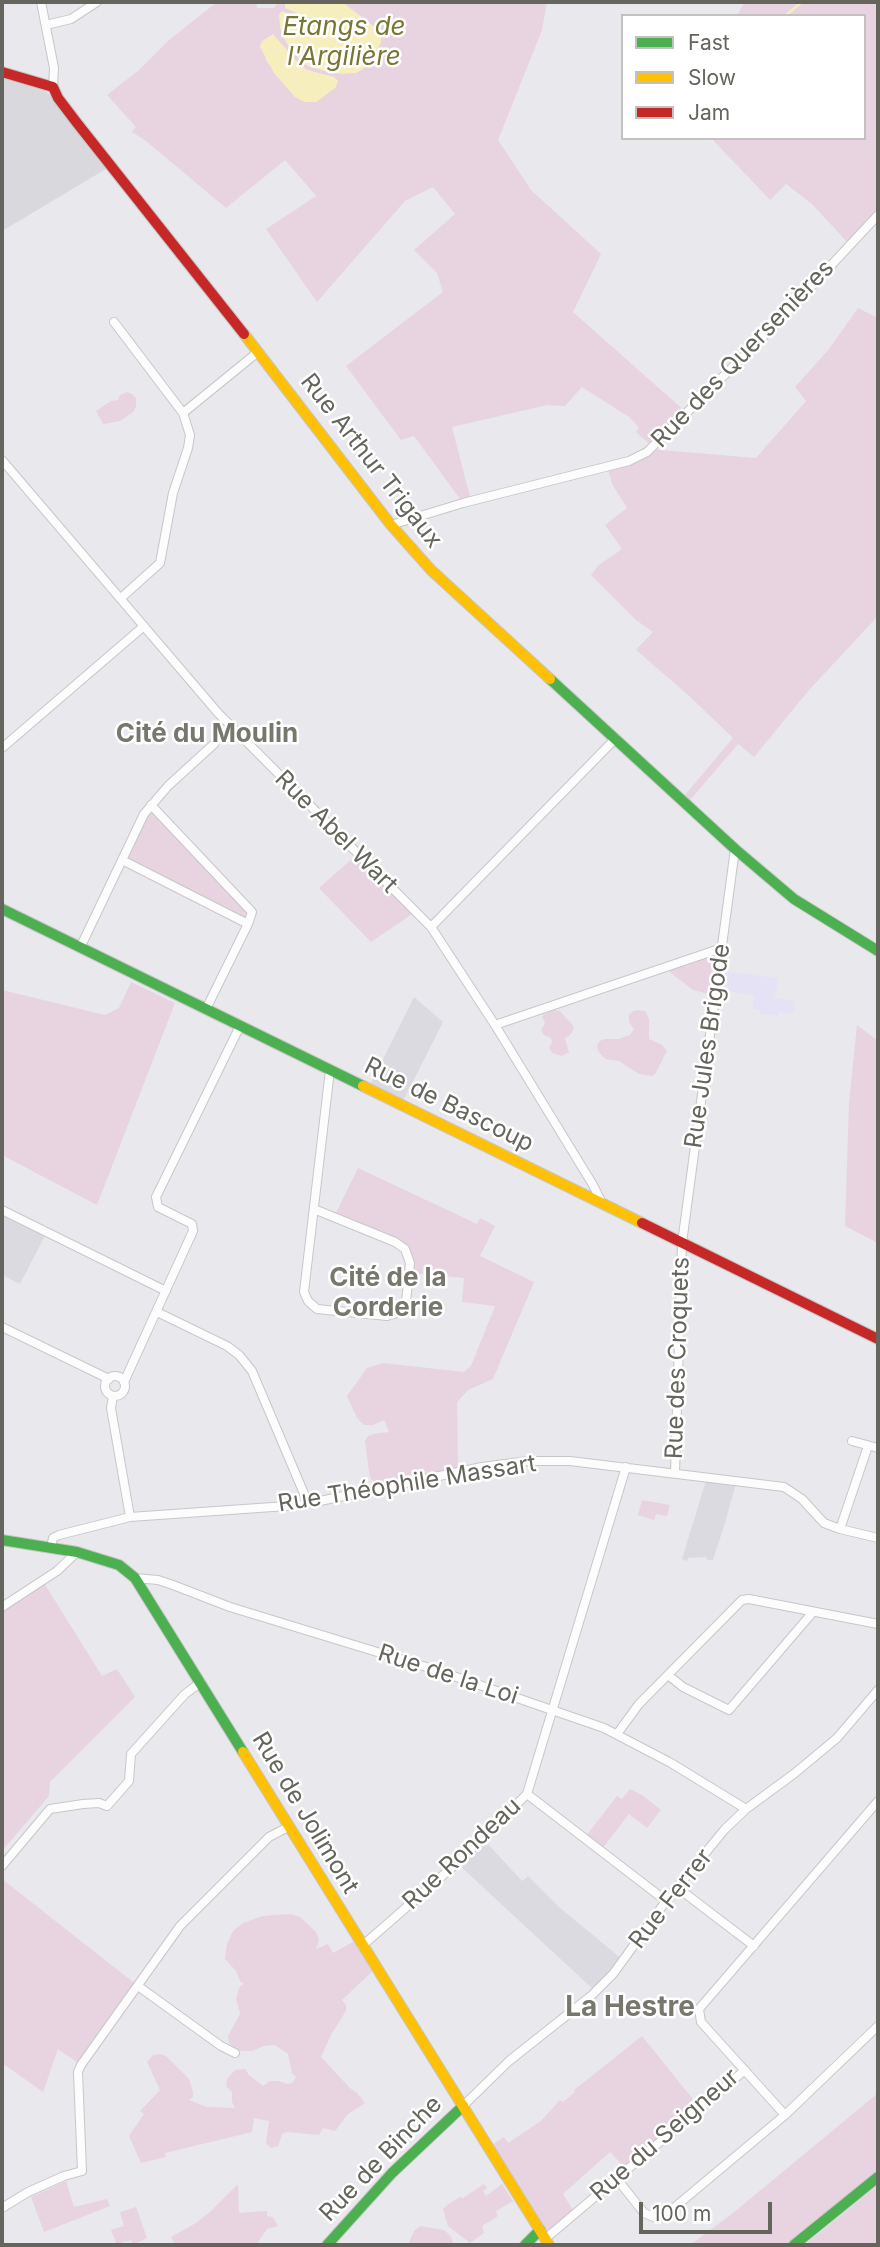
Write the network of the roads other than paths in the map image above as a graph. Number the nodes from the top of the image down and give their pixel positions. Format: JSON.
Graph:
{"nodes":[{"id":1,"x":41,"y":2,"type":"edge"},
{"id":2,"x":97,"y":2,"type":"edge"},
{"id":3,"x":46,"y":25,"type":"junction"},
{"id":4,"x":2,"y":72,"type":"edge"},
{"id":5,"x":53,"y":87,"type":"junction"},
{"id":6,"x":878,"y":215,"type":"edge"},
{"id":7,"x":114,"y":322,"type":"dead end"},
{"id":8,"x":258,"y":352,"type":"junction"},
{"id":9,"x":183,"y":413,"type":"junction"},
{"id":10,"x":2,"y":460,"type":"edge"},
{"id":11,"x":391,"y":525,"type":"junction"},
{"id":12,"x":121,"y":598,"type":"junction"},
{"id":13,"x":144,"y":626,"type":"junction"},
{"id":14,"x":231,"y":727,"type":"junction"},
{"id":15,"x":222,"y":736,"type":"dead end"},
{"id":16,"x":616,"y":738,"type":"junction"},
{"id":17,"x":214,"y":744,"type":"dead end"},
{"id":18,"x":2,"y":748,"type":"edge"},
{"id":19,"x":151,"y":804,"type":"junction"},
{"id":20,"x":735,"y":849,"type":"junction"},
{"id":21,"x":122,"y":860,"type":"junction"},
{"id":22,"x":2,"y":909,"type":"edge"},
{"id":23,"x":248,"y":925,"type":"junction"},
{"id":24,"x":431,"y":927,"type":"junction"},
{"id":25,"x":80,"y":948,"type":"junction"},
{"id":26,"x":722,"y":948,"type":"junction"},
{"id":27,"x":878,"y":951,"type":"edge"},
{"id":28,"x":206,"y":1009,"type":"junction"},
{"id":29,"x":495,"y":1025,"type":"junction"},
{"id":30,"x":240,"y":1026,"type":"junction"},
{"id":31,"x":330,"y":1070,"type":"junction"},
{"id":32,"x":602,"y":1203,"type":"junction"},
{"id":33,"x":314,"y":1209,"type":"junction"},
{"id":34,"x":2,"y":1210,"type":"edge"},
{"id":35,"x":682,"y":1242,"type":"junction"},
{"id":36,"x":166,"y":1291,"type":"junction"},
{"id":37,"x":157,"y":1312,"type":"junction"},
{"id":38,"x":2,"y":1327,"type":"edge"},
{"id":39,"x":878,"y":1339,"type":"edge"},
{"id":40,"x":109,"y":1378,"type":"junction"},
{"id":41,"x":124,"y":1382,"type":"junction"},
{"id":42,"x":113,"y":1396,"type":"junction"},
{"id":43,"x":852,"y":1441,"type":"dead end"},
{"id":44,"x":868,"y":1446,"type":"junction"},
{"id":45,"x":878,"y":1448,"type":"edge"},
{"id":46,"x":626,"y":1467,"type":"junction"},
{"id":47,"x":675,"y":1473,"type":"junction"},
{"id":48,"x":308,"y":1503,"type":"junction"},
{"id":49,"x":130,"y":1517,"type":"junction"},
{"id":50,"x":839,"y":1529,"type":"junction"},
{"id":51,"x":878,"y":1538,"type":"edge"},
{"id":52,"x":2,"y":1540,"type":"edge"},
{"id":53,"x":51,"y":1547,"type":"junction"},
{"id":54,"x":77,"y":1552,"type":"junction"},
{"id":55,"x":135,"y":1578,"type":"junction"},
{"id":56,"x":2,"y":1607,"type":"edge"},
{"id":57,"x":813,"y":1612,"type":"junction"},
{"id":58,"x":878,"y":1624,"type":"edge"},
{"id":59,"x":668,"y":1675,"type":"junction"},
{"id":60,"x":201,"y":1682,"type":"junction"},
{"id":61,"x":878,"y":1690,"type":"edge"},
{"id":62,"x":553,"y":1709,"type":"junction"},
{"id":63,"x":617,"y":1734,"type":"junction"},
{"id":64,"x":527,"y":1794,"type":"junction"},
{"id":65,"x":878,"y":1801,"type":"edge"},
{"id":66,"x":746,"y":1809,"type":"junction"},
{"id":67,"x":290,"y":1826,"type":"junction"},
{"id":68,"x":2,"y":1866,"type":"edge"},
{"id":69,"x":678,"y":1888,"type":"junction"},
{"id":70,"x":666,"y":1901,"type":"junction"},
{"id":71,"x":362,"y":1946,"type":"junction"},
{"id":72,"x":754,"y":1946,"type":"junction"},
{"id":73,"x":138,"y":1986,"type":"junction"},
{"id":74,"x":878,"y":2026,"type":"edge"},
{"id":75,"x":235,"y":2053,"type":"dead end"},
{"id":76,"x":745,"y":2070,"type":"junction"},
{"id":77,"x":463,"y":2106,"type":"junction"},
{"id":78,"x":785,"y":2115,"type":"junction"},
{"id":79,"x":878,"y":2177,"type":"edge"},
{"id":80,"x":617,"y":2179,"type":"junction"},
{"id":81,"x":2,"y":2208,"type":"edge"},
{"id":82,"x":545,"y":2238,"type":"edge"},
{"id":83,"x":325,"y":2244,"type":"edge"},
{"id":84,"x":525,"y":2245,"type":"edge"},
{"id":85,"x":794,"y":2245,"type":"edge"}],
"edges":[{"from":1,"to":3,"type":"street"},
{"from":2,"to":3,"type":"street"},
{"from":3,"to":5,"type":"street"},
{"from":4,"to":5,"type":"street"},
{"from":5,"to":8,"type":"street","name":"Rue Arthur Trigaux"},
{"from":6,"to":11,"type":"street","name":"Rue des Quersenières"},
{"from":7,"to":9,"type":"street"},
{"from":8,"to":9,"type":"street"},
{"from":8,"to":11,"type":"street","name":"Rue Arthur Trigaux"},
{"from":9,"to":12,"type":"street"},
{"from":10,"to":12,"type":"street","name":"Rue Abel Wart"},
{"from":11,"to":16,"type":"street","name":"Rue Arthur Trigaux"},
{"from":12,"to":13,"type":"street","name":"Rue Abel Wart"},
{"from":13,"to":14,"type":"street","name":"Rue Abel Wart"},
{"from":13,"to":18,"type":"street"},
{"from":14,"to":15,"type":"street"},
{"from":14,"to":24,"type":"street","name":"Rue Abel Wart"},
{"from":16,"to":20,"type":"street","name":"Rue Arthur Trigaux"},
{"from":16,"to":24,"type":"street"},
{"from":17,"to":19,"type":"street"},
{"from":19,"to":21,"type":"street"},
{"from":19,"to":23,"type":"street"},
{"from":20,"to":26,"type":"street","name":"Rue Jules Brigode"},
{"from":20,"to":27,"type":"street","name":"Rue Arthur Trigaux"},
{"from":21,"to":23,"type":"street"},
{"from":21,"to":25,"type":"street"},
{"from":22,"to":25,"type":"street","name":"Rue de Bascoup"},
{"from":23,"to":28,"type":"street"},
{"from":24,"to":29,"type":"street","name":"Rue Abel Wart"},
{"from":25,"to":28,"type":"street","name":"Rue de Bascoup"},
{"from":26,"to":29,"type":"street"},
{"from":26,"to":35,"type":"street","name":"Rue Jules Brigode"},
{"from":28,"to":30,"type":"street","name":"Rue de Bascoup"},
{"from":29,"to":32,"type":"street","name":"Rue Abel Wart"},
{"from":30,"to":31,"type":"street","name":"Rue de Bascoup"},
{"from":30,"to":36,"type":"street"},
{"from":31,"to":32,"type":"street","name":"Rue de Bascoup"},
{"from":31,"to":33,"type":"street"},
{"from":32,"to":35,"type":"street","name":"Rue de Bascoup"},
{"from":33,"to":33,"type":"street"},
{"from":34,"to":36,"type":"street"},
{"from":35,"to":39,"type":"street","name":"Rue de Bascoup"},
{"from":35,"to":47,"type":"street","name":"Rue des Croquets"},
{"from":36,"to":37,"type":"street"},
{"from":37,"to":41,"type":"street"},
{"from":37,"to":48,"type":"street"},
{"from":38,"to":40,"type":"street"},
{"from":40,"to":41,"type":"street"},
{"from":40,"to":42,"type":"street"},
{"from":41,"to":42,"type":"street"},
{"from":42,"to":49,"type":"street"},
{"from":43,"to":44,"type":"street"},
{"from":44,"to":45,"type":"street"},
{"from":44,"to":50,"type":"street"},
{"from":46,"to":47,"type":"street","name":"Rue Théophile Massart"},
{"from":46,"to":48,"type":"street","name":"Rue Théophile Massart"},
{"from":46,"to":62,"type":"street","name":"Rue Rondeau"},
{"from":47,"to":50,"type":"street","name":"Rue Théophile Massart"},
{"from":48,"to":49,"type":"street","name":"Rue Théophile Massart"},
{"from":49,"to":53,"type":"street","name":"Rue Théophile Massart"},
{"from":50,"to":51,"type":"street","name":"Rue Théophile Massart"},
{"from":52,"to":53,"type":"street","name":"Rue de Jolimont"},
{"from":53,"to":54,"type":"street","name":"Rue de Jolimont"},
{"from":54,"to":55,"type":"street","name":"Rue de Jolimont"},
{"from":54,"to":56,"type":"street"},
{"from":55,"to":60,"type":"street","name":"Rue de Jolimont"},
{"from":55,"to":62,"type":"street","name":"Rue de la Loi"},
{"from":57,"to":58,"type":"street"},
{"from":57,"to":59,"type":"street"},
{"from":57,"to":59,"type":"street"},
{"from":59,"to":63,"type":"street"},
{"from":60,"to":67,"type":"street","name":"Rue de Jolimont"},
{"from":60,"to":68,"type":"street"},
{"from":61,"to":66,"type":"street","name":"Rue Ferrer"},
{"from":62,"to":63,"type":"street","name":"Rue de la Loi"},
{"from":62,"to":64,"type":"street","name":"Rue Rondeau"},
{"from":63,"to":66,"type":"street","name":"Rue de la Loi"},
{"from":64,"to":70,"type":"street"},
{"from":64,"to":71,"type":"street","name":"Rue Rondeau"},
{"from":65,"to":72,"type":"street"},
{"from":66,"to":69,"type":"street","name":"Rue Ferrer"},
{"from":67,"to":71,"type":"street","name":"Rue de Jolimont"},
{"from":67,"to":73,"type":"street"},
{"from":69,"to":70,"type":"street","name":"Rue Ferrer"},
{"from":69,"to":72,"type":"street"},
{"from":70,"to":77,"type":"street","name":"Rue Ferrer"},
{"from":71,"to":77,"type":"street","name":"Rue de Jolimont"},
{"from":72,"to":76,"type":"street","name":"Rue du Seigneur"},
{"from":73,"to":75,"type":"street"},
{"from":73,"to":81,"type":"street"},
{"from":74,"to":78,"type":"street"},
{"from":76,"to":78,"type":"street"},
{"from":76,"to":80,"type":"street","name":"Rue du Seigneur"},
{"from":77,"to":82,"type":"street","name":"Rue de Jolimont"},
{"from":77,"to":83,"type":"street","name":"Rue de Binche"},
{"from":78,"to":80,"type":"street"},
{"from":79,"to":85,"type":"street"},
{"from":80,"to":82,"type":"street","name":"Rue du Seigneur"},
{"from":82,"to":84,"type":"street"}]}
